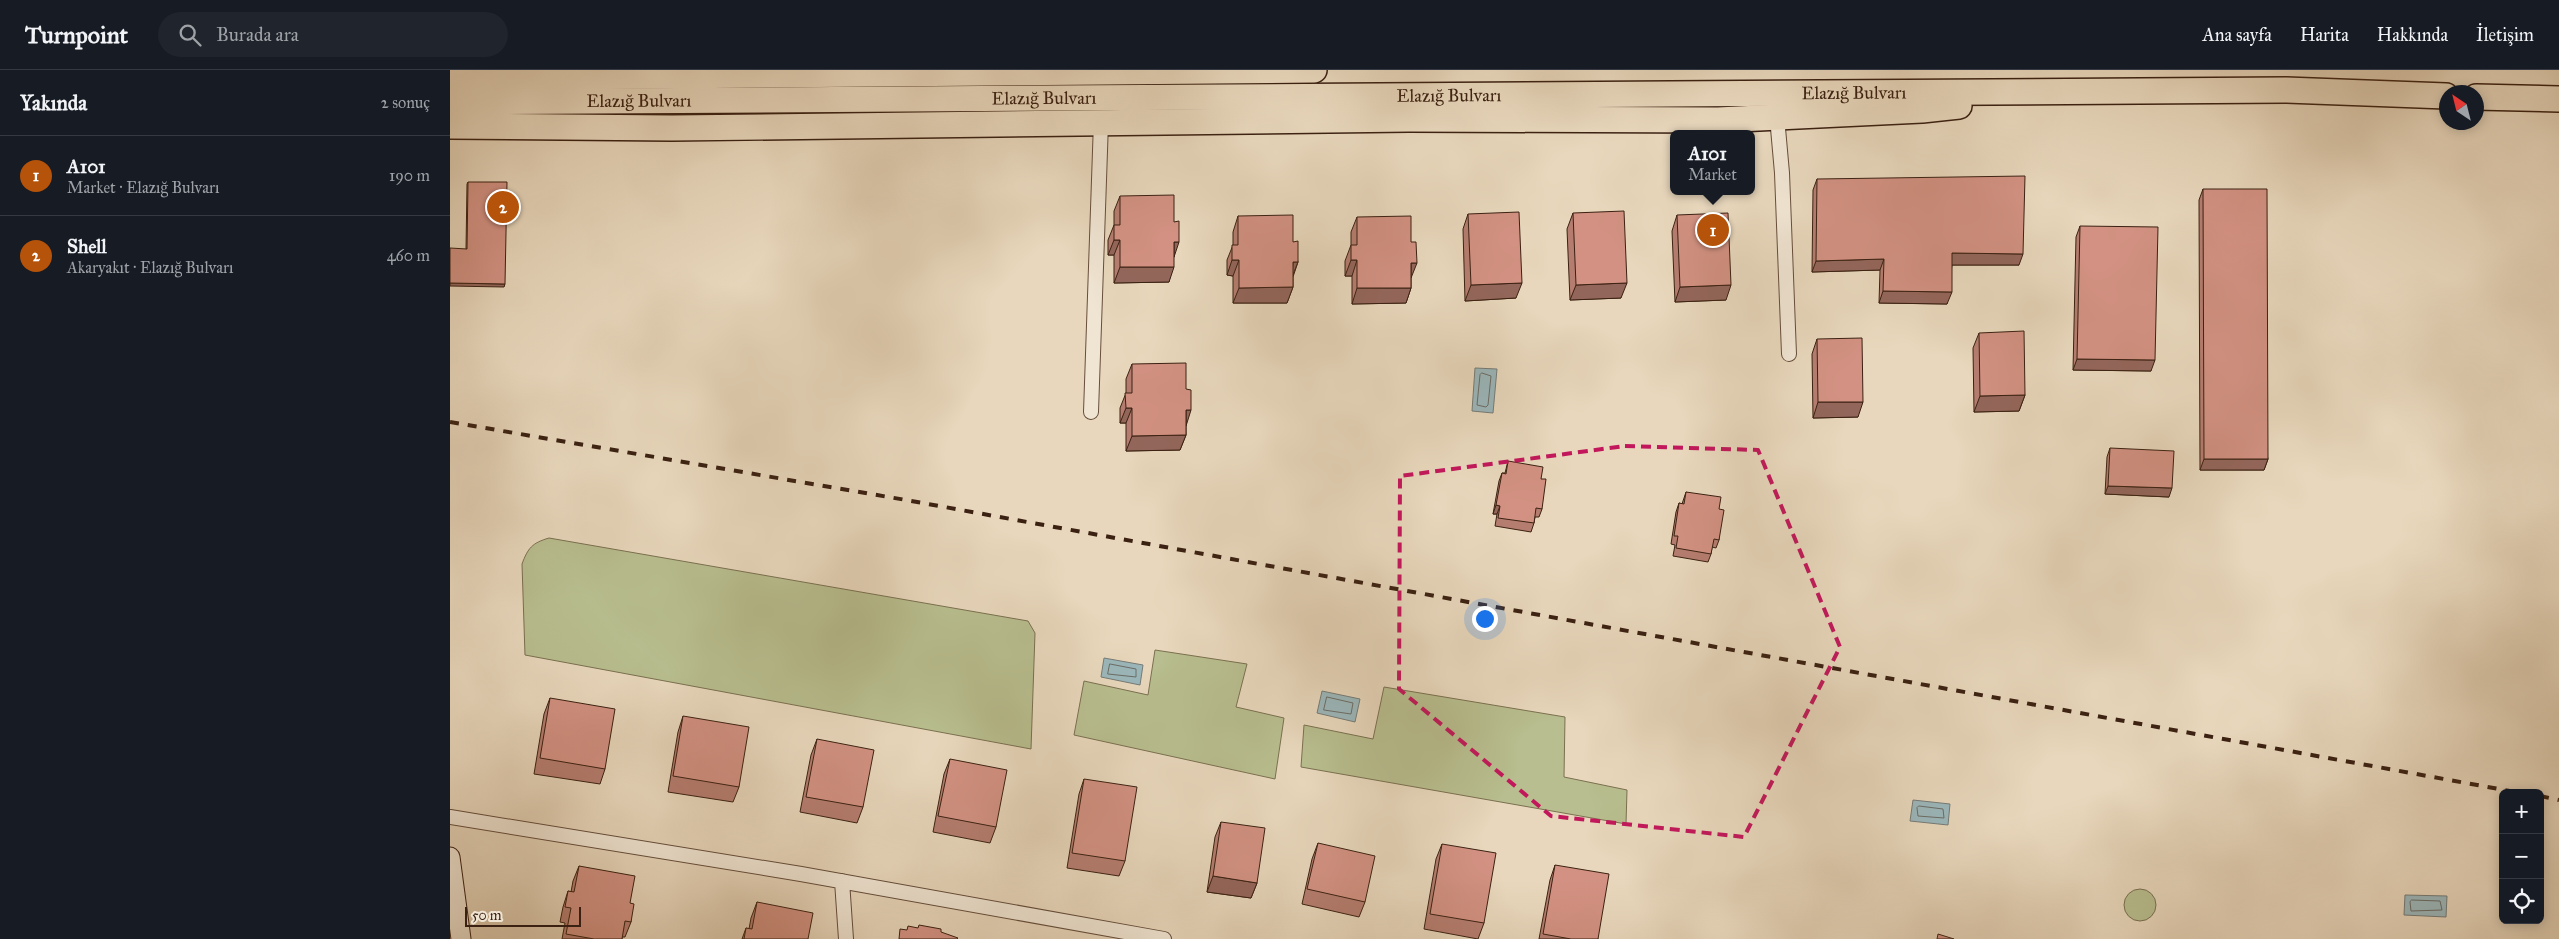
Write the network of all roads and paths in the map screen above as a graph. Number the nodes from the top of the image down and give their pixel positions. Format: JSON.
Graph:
{"nodes":[{"id":1,"x":1314,"y":70,"type":"edge"},
{"id":2,"x":450,"y":78,"type":"edge"},
{"id":3,"x":2090,"y":91,"type":"junction"},
{"id":4,"x":2439,"y":96,"type":"edge"},
{"id":5,"x":2484,"y":96,"type":"edge"},
{"id":6,"x":2559,"y":99,"type":"edge"},
{"id":7,"x":450,"y":102,"type":"edge"},
{"id":8,"x":1777,"y":117,"type":"junction"},
{"id":9,"x":1101,"y":122,"type":"junction"},
{"id":10,"x":450,"y":126,"type":"edge"},
{"id":11,"x":1789,"y":354,"type":"dead end"},
{"id":12,"x":1091,"y":412,"type":"dead end"},
{"id":13,"x":450,"y":818,"type":"edge"},
{"id":14,"x":450,"y":857,"type":"edge"},
{"id":15,"x":842,"y":881,"type":"junction"},
{"id":16,"x":461,"y":939,"type":"edge"},
{"id":17,"x":846,"y":939,"type":"edge"},
{"id":18,"x":1164,"y":939,"type":"edge"}],
"edges":[{"from":1,"to":2,"type":"highway","name":"Elazığ Bulvarı"},
{"from":3,"to":4,"type":"highway","name":"Elazığ Bulvarı"},
{"from":3,"to":7,"type":"highway","name":"Elazığ Bulvarı"},
{"from":3,"to":8,"type":"highway"},
{"from":5,"to":6,"type":"highway"},
{"from":8,"to":9,"type":"highway"},
{"from":8,"to":11,"type":"street"},
{"from":9,"to":10,"type":"highway"},
{"from":9,"to":12,"type":"street"},
{"from":13,"to":15,"type":"street"},
{"from":14,"to":16,"type":"street"},
{"from":15,"to":17,"type":"street"},
{"from":15,"to":18,"type":"street"}]}
